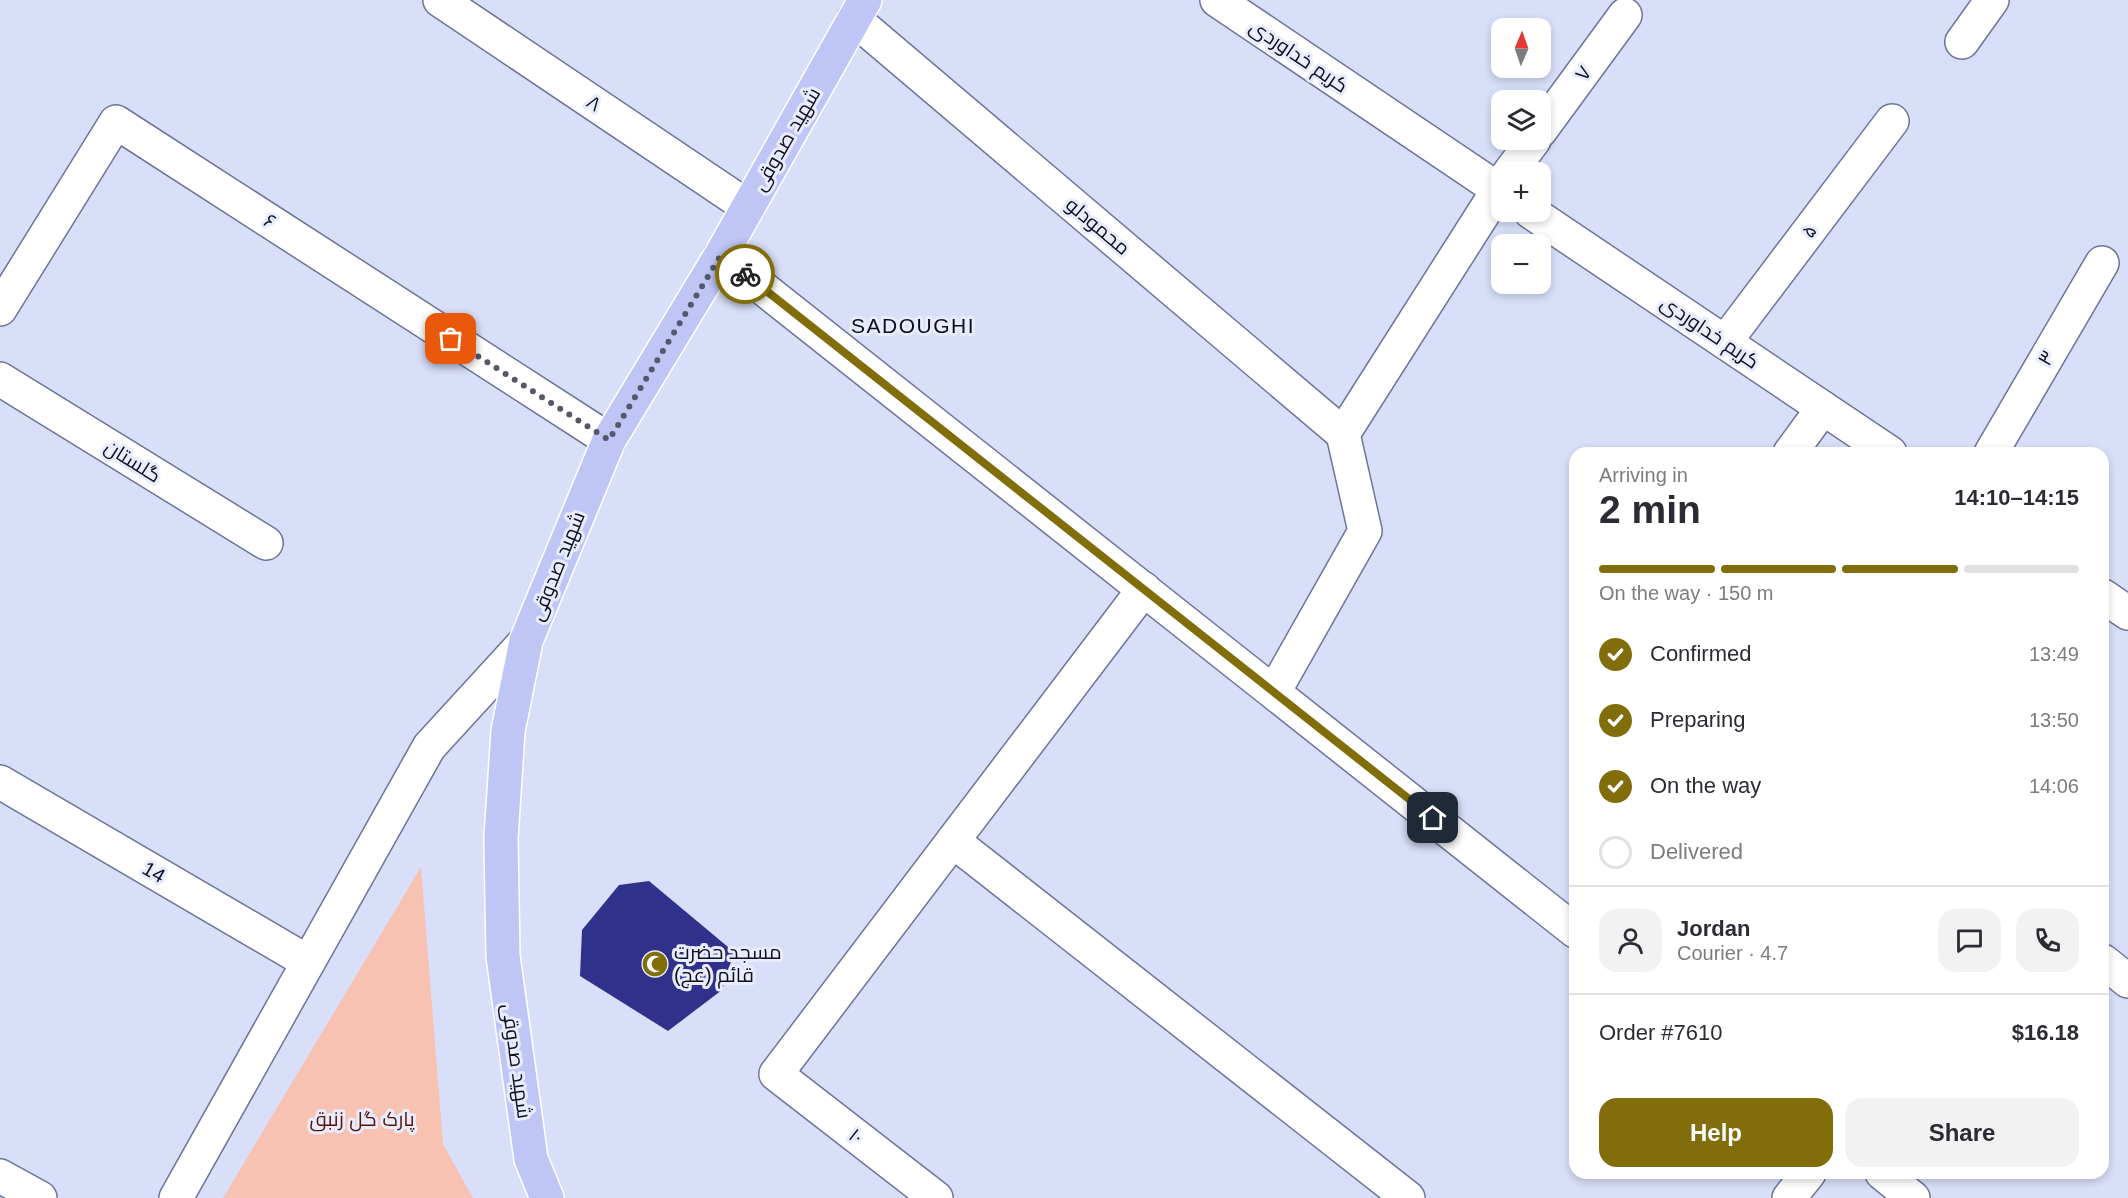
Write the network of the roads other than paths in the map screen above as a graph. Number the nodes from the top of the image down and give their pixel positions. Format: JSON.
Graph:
{"nodes":[{"id":1,"x":440,"y":0,"type":"edge"},
{"id":2,"x":1217,"y":0,"type":"edge"},
{"id":3,"x":1992,"y":0,"type":"edge"},
{"id":4,"x":859,"y":10,"type":"edge"},
{"id":5,"x":1626,"y":15,"type":"dead end"},
{"id":6,"x":1962,"y":42,"type":"dead end"},
{"id":7,"x":1551,"y":116,"type":"edge"},
{"id":8,"x":1892,"y":121,"type":"dead end"},
{"id":9,"x":1491,"y":176,"type":"edge"},
{"id":10,"x":1491,"y":203,"type":"edge"},
{"id":11,"x":748,"y":207,"type":"junction"},
{"id":12,"x":1546,"y":222,"type":"edge"},
{"id":13,"x":721,"y":255,"type":"junction"},
{"id":14,"x":2102,"y":263,"type":"dead end"},
{"id":15,"x":0,"y":309,"type":"edge"},
{"id":16,"x":1725,"y":342,"type":"junction"},
{"id":17,"x":0,"y":379,"type":"edge"},
{"id":18,"x":1823,"y":408,"type":"junction"},
{"id":19,"x":1343,"y":434,"type":"junction"},
{"id":20,"x":609,"y":440,"type":"junction"},
{"id":21,"x":1794,"y":447,"type":"edge"},
{"id":22,"x":1881,"y":447,"type":"edge"},
{"id":23,"x":1995,"y":447,"type":"edge"},
{"id":24,"x":266,"y":543,"type":"dead end"},
{"id":25,"x":1144,"y":589,"type":"junction"},
{"id":26,"x":2109,"y":600,"type":"edge"},
{"id":27,"x":2128,"y":613,"type":"edge"},
{"id":28,"x":526,"y":640,"type":"junction"},
{"id":29,"x":1274,"y":692,"type":"junction"},
{"id":30,"x":0,"y":782,"type":"edge"},
{"id":31,"x":953,"y":841,"type":"junction"},
{"id":32,"x":1569,"y":926,"type":"edge"},
{"id":33,"x":308,"y":962,"type":"junction"},
{"id":34,"x":2109,"y":966,"type":"edge"},
{"id":35,"x":2128,"y":981,"type":"edge"},
{"id":36,"x":0,"y":1176,"type":"edge"},
{"id":37,"x":1804,"y":1179,"type":"edge"},
{"id":38,"x":1889,"y":1179,"type":"edge"},
{"id":39,"x":40,"y":1198,"type":"edge"},
{"id":40,"x":177,"y":1198,"type":"edge"},
{"id":41,"x":547,"y":1198,"type":"edge"},
{"id":42,"x":936,"y":1198,"type":"edge"},
{"id":43,"x":1408,"y":1198,"type":"edge"},
{"id":44,"x":1789,"y":1198,"type":"edge"},
{"id":45,"x":1913,"y":1198,"type":"edge"}],
"edges":[{"from":1,"to":11,"type":"street","name":"۸"},
{"from":2,"to":9,"type":"street","name":"کریم خداوردی"},
{"from":3,"to":6,"type":"street"},
{"from":4,"to":11,"type":"main road","name":"شهید صدوقی"},
{"from":4,"to":19,"type":"street","name":"محمودلو"},
{"from":5,"to":7,"type":"street","name":"۷"},
{"from":8,"to":16,"type":"street","name":"۵"},
{"from":10,"to":19,"type":"street"},
{"from":11,"to":13,"type":"main road","name":"شهید صدوقی"},
{"from":12,"to":16,"type":"street","name":"کریم خداوردی"},
{"from":13,"to":20,"type":"main road","name":"شهید صدوقی"},
{"from":13,"to":25,"type":"street"},
{"from":14,"to":23,"type":"street","name":"۳"},
{"from":15,"to":20,"type":"street","name":"۶"},
{"from":16,"to":18,"type":"street","name":"کریم خداوردی"},
{"from":17,"to":24,"type":"street","name":"گلستان"},
{"from":18,"to":21,"type":"street"},
{"from":18,"to":22,"type":"street","name":"کریم خداوردی"},
{"from":19,"to":29,"type":"street"},
{"from":20,"to":28,"type":"main road","name":"شهید صدوقی"},
{"from":25,"to":29,"type":"street"},
{"from":25,"to":31,"type":"street"},
{"from":26,"to":27,"type":"street"},
{"from":28,"to":33,"type":"street"},
{"from":28,"to":41,"type":"main road","name":"شهید صدوقی"},
{"from":29,"to":32,"type":"street"},
{"from":30,"to":33,"type":"street","name":"14"},
{"from":31,"to":42,"type":"street","name":"۱۰"},
{"from":31,"to":43,"type":"street"},
{"from":33,"to":40,"type":"street"},
{"from":34,"to":35,"type":"street"},
{"from":36,"to":39,"type":"street"},
{"from":37,"to":44,"type":"street"},
{"from":38,"to":45,"type":"street"}]}
